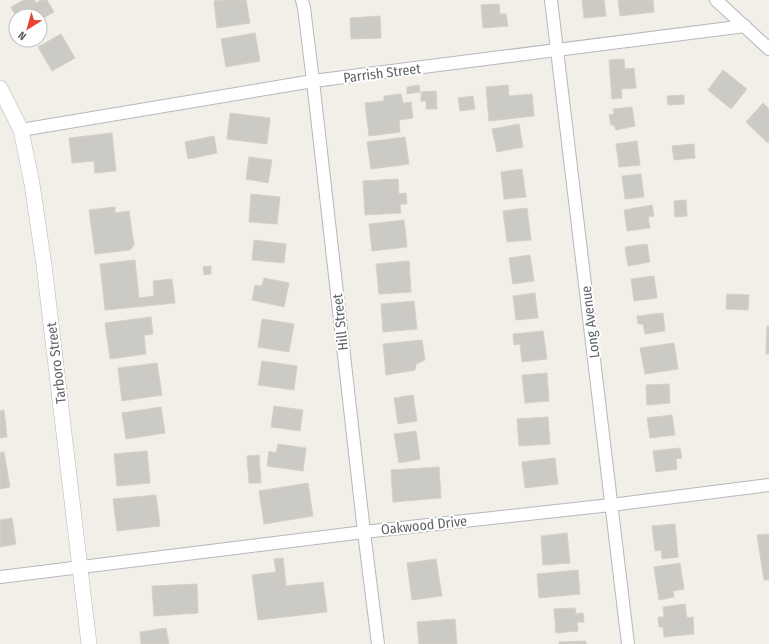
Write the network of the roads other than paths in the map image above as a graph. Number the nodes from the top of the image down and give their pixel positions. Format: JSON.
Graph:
{"nodes":[{"id":1,"x":302,"y":0,"type":"edge"},
{"id":2,"x":551,"y":0,"type":"edge"},
{"id":3,"x":716,"y":0,"type":"edge"},
{"id":4,"x":745,"y":26,"type":"junction"},
{"id":5,"x":769,"y":49,"type":"edge"},
{"id":6,"x":558,"y":50,"type":"junction"},
{"id":7,"x":314,"y":81,"type":"junction"},
{"id":8,"x":0,"y":88,"type":"edge"},
{"id":9,"x":20,"y":130,"type":"junction"},
{"id":10,"x":769,"y":485,"type":"edge"},
{"id":11,"x":611,"y":505,"type":"junction"},
{"id":12,"x":364,"y":532,"type":"junction"},
{"id":13,"x":79,"y":567,"type":"junction"},
{"id":14,"x":0,"y":577,"type":"edge"},
{"id":15,"x":89,"y":644,"type":"edge"},
{"id":16,"x":378,"y":644,"type":"edge"},
{"id":17,"x":628,"y":644,"type":"edge"}],
"edges":[{"from":1,"to":7,"type":"street","name":"Hill Street"},
{"from":2,"to":6,"type":"street","name":"Long Avenue"},
{"from":3,"to":4,"type":"street"},
{"from":4,"to":5,"type":"street"},
{"from":4,"to":6,"type":"street","name":"Parrish Street"},
{"from":6,"to":7,"type":"street","name":"Parrish Street"},
{"from":6,"to":11,"type":"street","name":"Long Avenue"},
{"from":7,"to":9,"type":"street","name":"Parrish Street"},
{"from":7,"to":12,"type":"street","name":"Hill Street"},
{"from":8,"to":9,"type":"street","name":"Tarboro Street"},
{"from":9,"to":13,"type":"street","name":"Tarboro Street"},
{"from":10,"to":11,"type":"street","name":"Oakwood Drive"},
{"from":11,"to":12,"type":"street","name":"Oakwood Drive"},
{"from":11,"to":17,"type":"street","name":"Long Avenue"},
{"from":12,"to":13,"type":"street","name":"Oakwood Drive"},
{"from":12,"to":16,"type":"street","name":"Hill Street"},
{"from":13,"to":14,"type":"street","name":"Oakwood Drive"},
{"from":13,"to":15,"type":"street","name":"Tarboro Street"}]}
